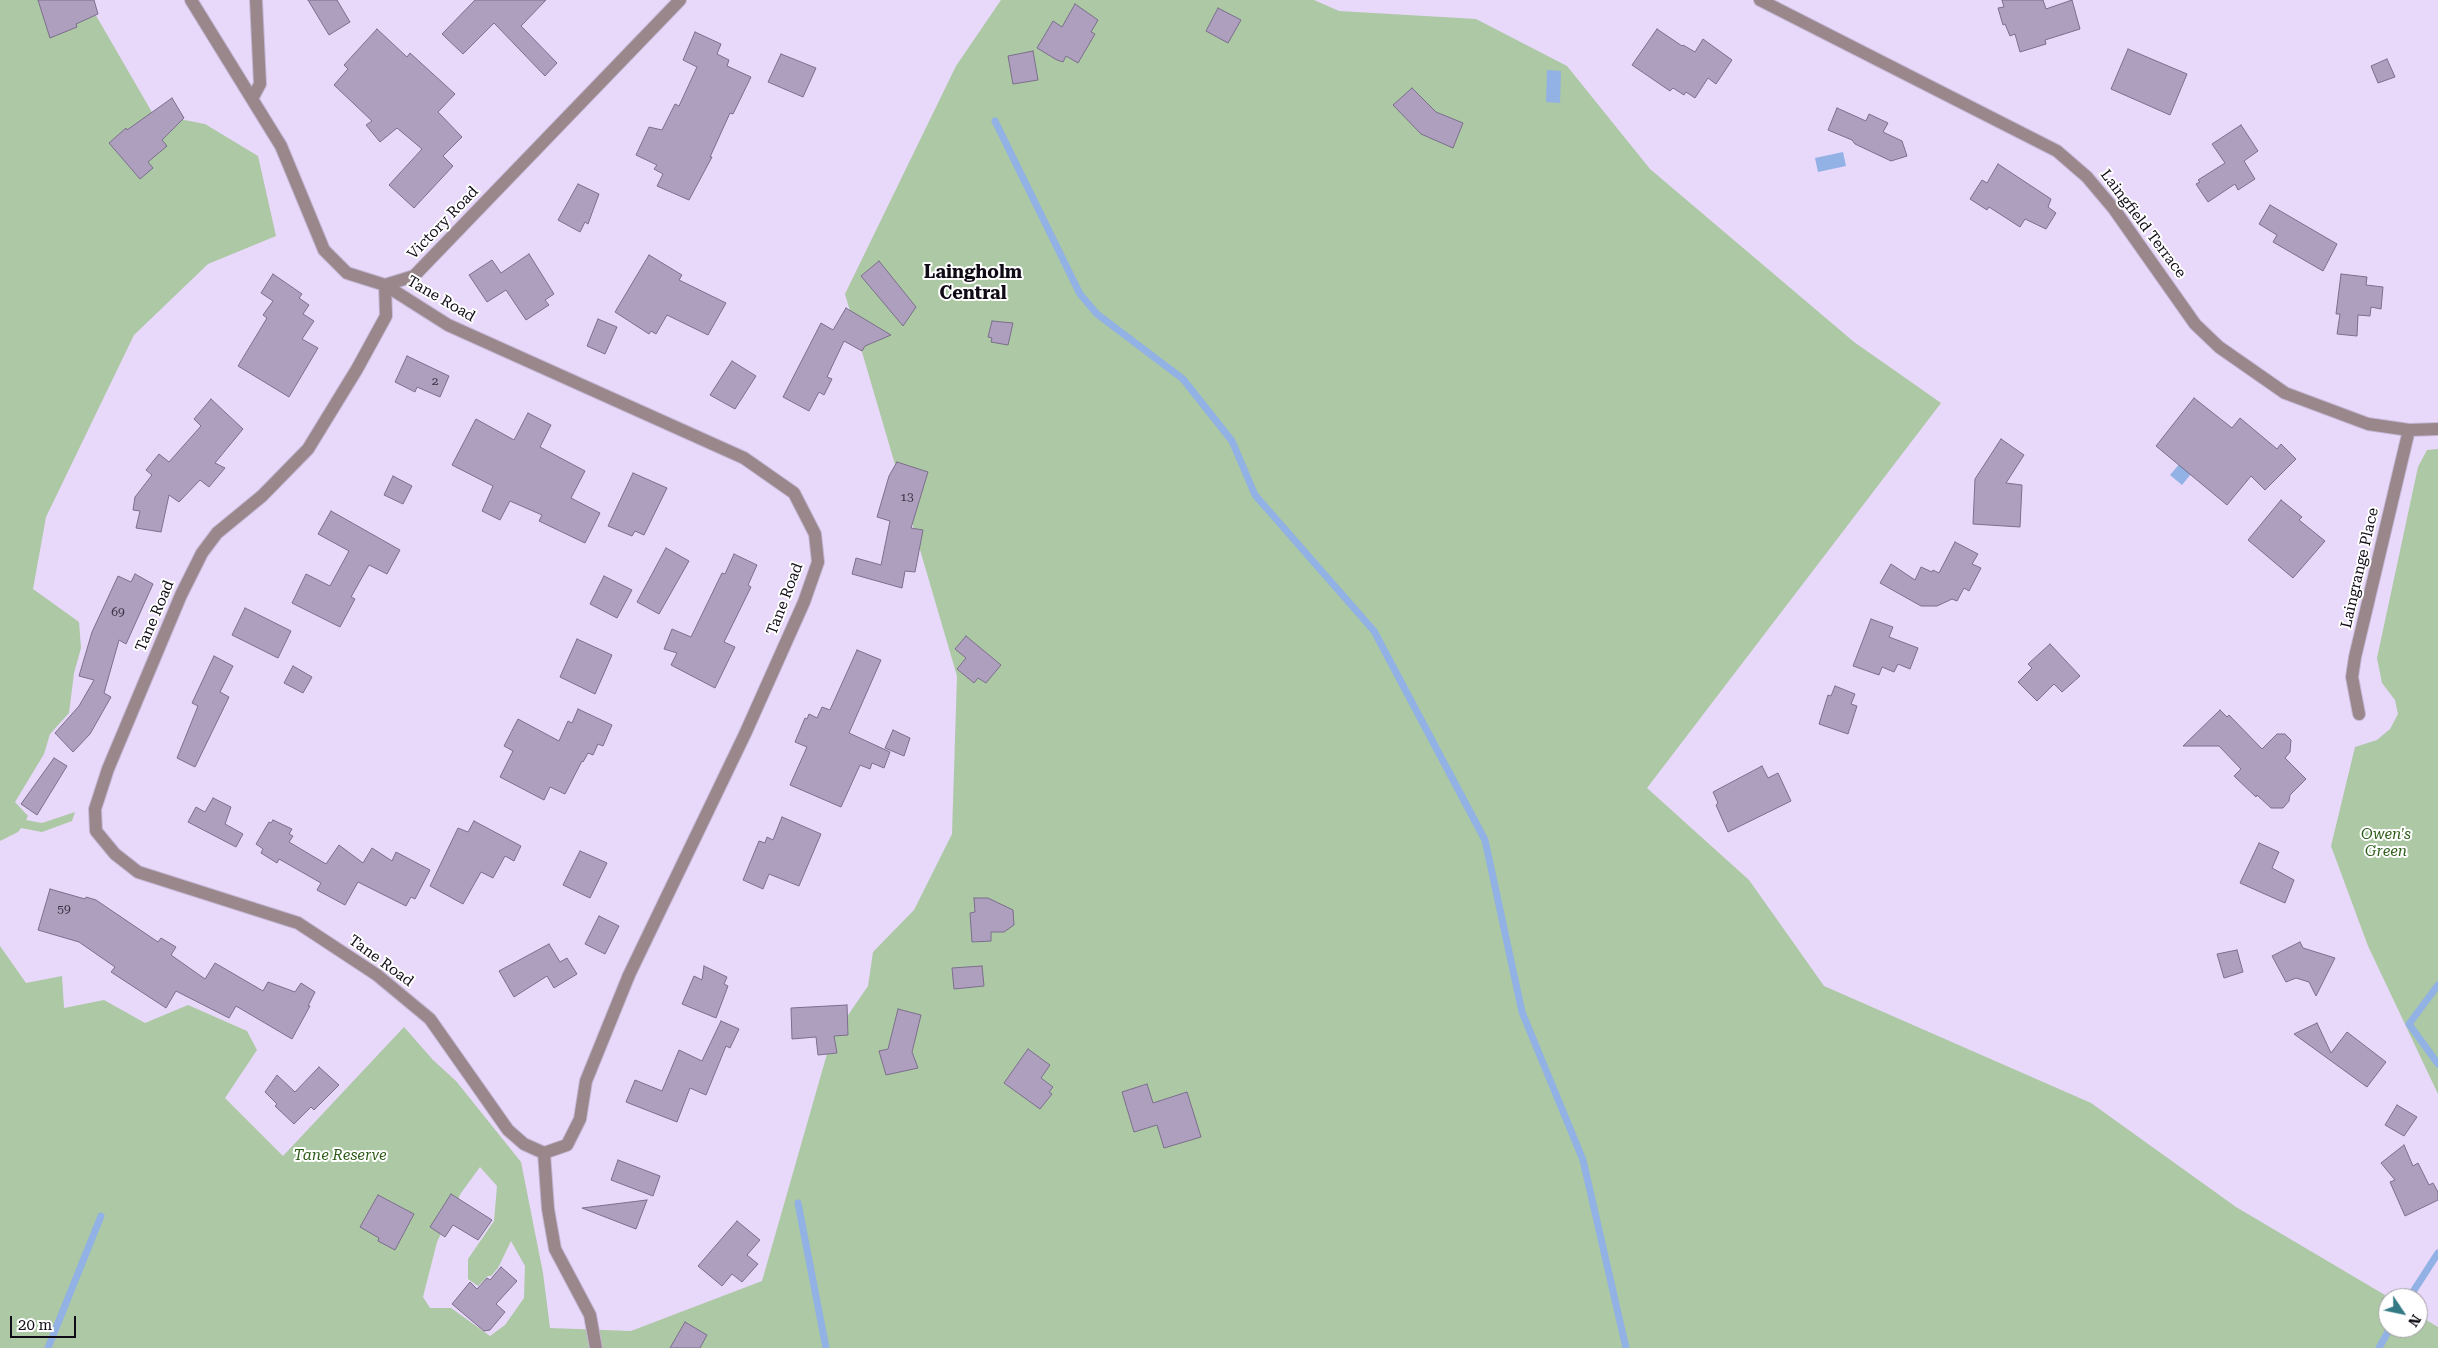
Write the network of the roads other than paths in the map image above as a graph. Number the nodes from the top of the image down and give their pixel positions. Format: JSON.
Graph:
{"nodes":[{"id":1,"x":190,"y":0,"type":"edge"},
{"id":2,"x":256,"y":0,"type":"edge"},
{"id":3,"x":680,"y":0,"type":"edge"},
{"id":4,"x":1760,"y":0,"type":"edge"},
{"id":5,"x":252,"y":99,"type":"junction"},
{"id":6,"x":386,"y":285,"type":"junction"},
{"id":7,"x":2438,"y":429,"type":"edge"},
{"id":8,"x":2409,"y":430,"type":"junction"},
{"id":9,"x":2360,"y":714,"type":"dead end"},
{"id":10,"x":544,"y":1153,"type":"junction"},
{"id":11,"x":596,"y":1348,"type":"edge"}],
"edges":[{"from":1,"to":5,"type":"street"},
{"from":2,"to":5,"type":"street"},
{"from":3,"to":6,"type":"street","name":"Victory Road"},
{"from":4,"to":8,"type":"street","name":"Laingfield Terrace"},
{"from":5,"to":6,"type":"street"},
{"from":6,"to":10,"type":"street","name":"Tane Road"},
{"from":6,"to":10,"type":"street","name":"Tane Road"},
{"from":7,"to":8,"type":"street","name":"Laingfield Terrace"},
{"from":8,"to":9,"type":"street","name":"Laingrange Place"},
{"from":10,"to":11,"type":"street"}]}
